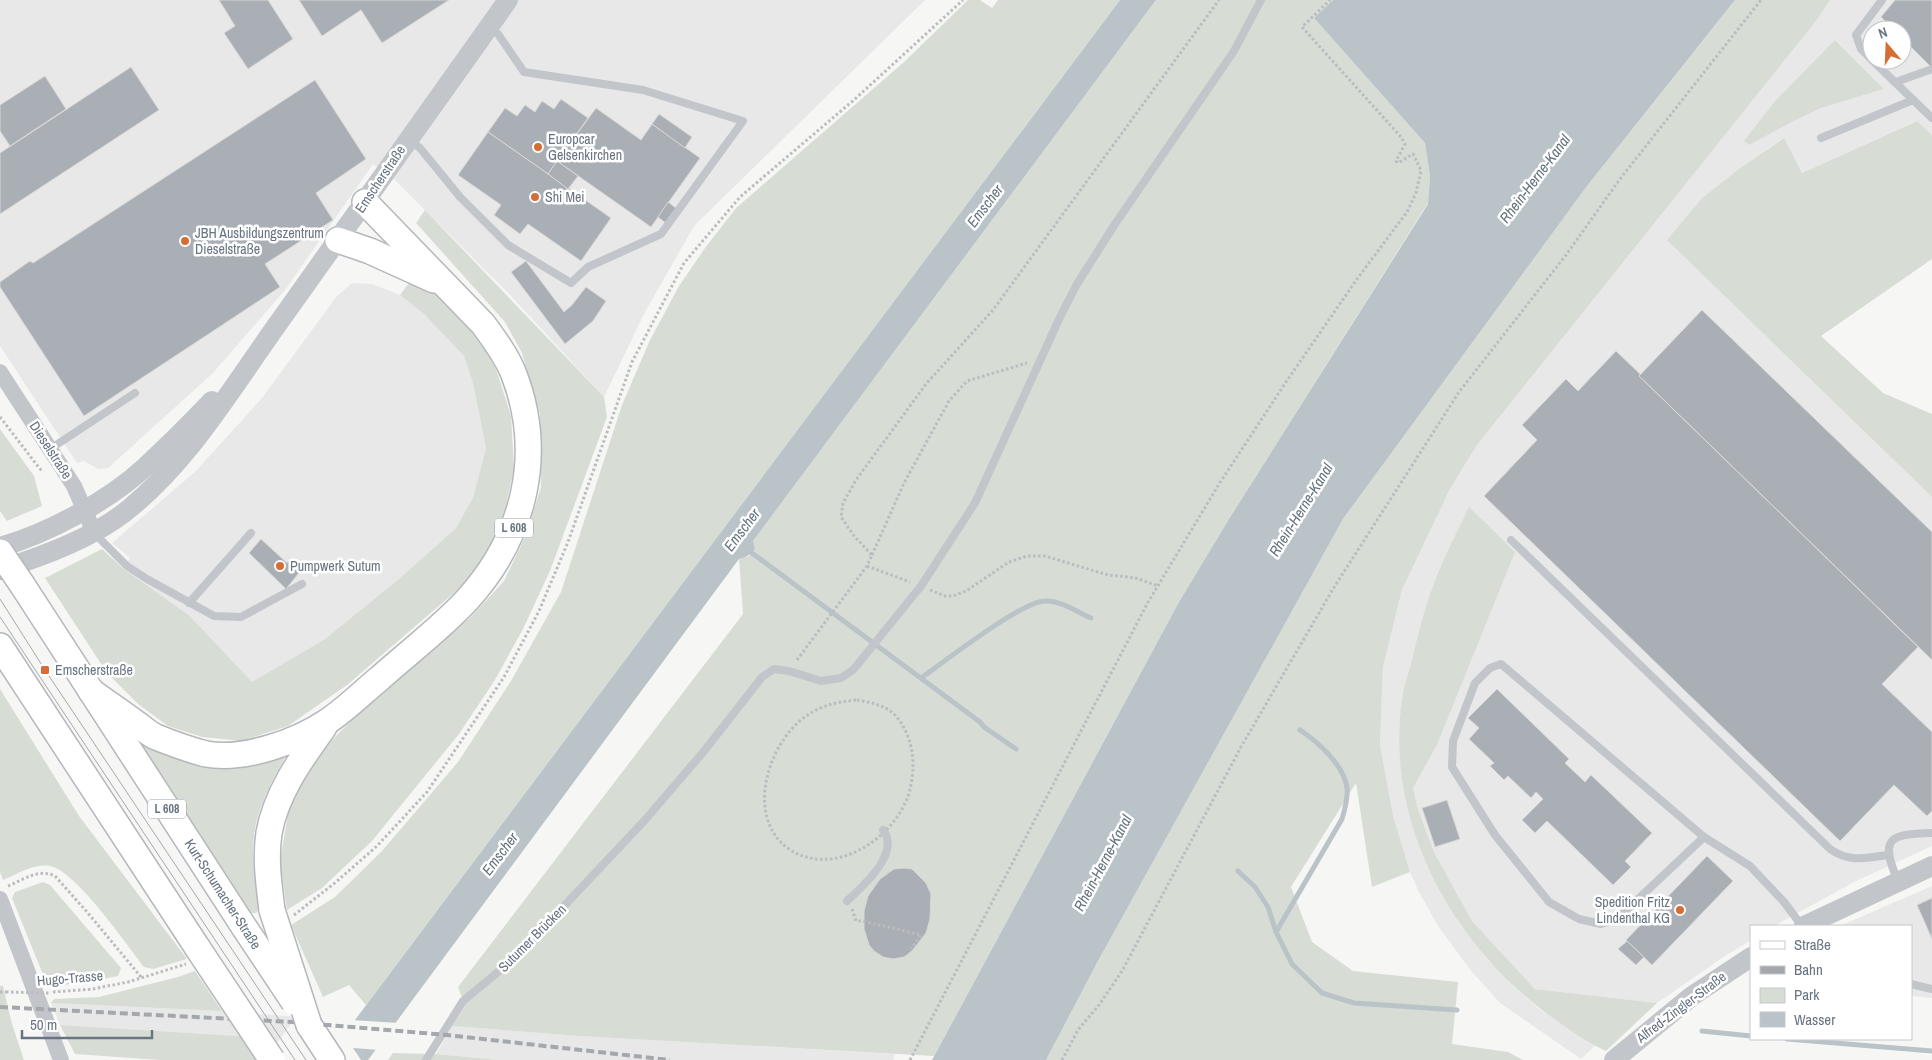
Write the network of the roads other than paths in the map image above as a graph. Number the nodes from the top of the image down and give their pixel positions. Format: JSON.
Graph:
{"nodes":[{"id":1,"x":508,"y":0,"type":"edge"},
{"id":2,"x":1261,"y":0,"type":"edge"},
{"id":3,"x":1882,"y":0,"type":"edge"},
{"id":4,"x":1867,"y":20,"type":"edge"},
{"id":5,"x":488,"y":27,"type":"junction"},
{"id":6,"x":1862,"y":27,"type":"edge"},
{"id":7,"x":1862,"y":50,"type":"edge"},
{"id":8,"x":1932,"y":69,"type":"edge"},
{"id":9,"x":1883,"y":70,"type":"edge"},
{"id":10,"x":1896,"y":82,"type":"junction"},
{"id":11,"x":1913,"y":100,"type":"junction"},
{"id":12,"x":1932,"y":118,"type":"edge"},
{"id":13,"x":1821,"y":138,"type":"dead end"},
{"id":14,"x":408,"y":139,"type":"junction"},
{"id":15,"x":365,"y":202,"type":"junction"},
{"id":16,"x":338,"y":240,"type":"junction"},
{"id":17,"x":446,"y":285,"type":"junction"},
{"id":18,"x":253,"y":358,"type":"junction"},
{"id":19,"x":0,"y":372,"type":"edge"},
{"id":20,"x":135,"y":393,"type":"dead end"},
{"id":21,"x":50,"y":449,"type":"junction"},
{"id":22,"x":84,"y":510,"type":"junction"},
{"id":23,"x":94,"y":532,"type":"junction"},
{"id":24,"x":251,"y":533,"type":"dead end"},
{"id":25,"x":1511,"y":540,"type":"dead end"},
{"id":26,"x":0,"y":547,"type":"edge"},
{"id":27,"x":0,"y":552,"type":"edge"},
{"id":28,"x":0,"y":570,"type":"edge"},
{"id":29,"x":302,"y":584,"type":"dead end"},
{"id":30,"x":189,"y":603,"type":"junction"},
{"id":31,"x":0,"y":646,"type":"edge"},
{"id":32,"x":91,"y":691,"type":"junction"},
{"id":33,"x":328,"y":721,"type":"junction"},
{"id":34,"x":882,"y":830,"type":"dead end"},
{"id":35,"x":1932,"y":833,"type":"edge"},
{"id":36,"x":1704,"y":837,"type":"junction"},
{"id":37,"x":1888,"y":855,"type":"junction"},
{"id":38,"x":1932,"y":866,"type":"edge"},
{"id":39,"x":1898,"y":881,"type":"junction"},
{"id":40,"x":3,"y":893,"type":"edge"},
{"id":41,"x":847,"y":901,"type":"road end"},
{"id":42,"x":1828,"y":921,"type":"edge"},
{"id":43,"x":1802,"y":925,"type":"edge"},
{"id":44,"x":1808,"y":925,"type":"edge"},
{"id":45,"x":1750,"y":958,"type":"edge"},
{"id":46,"x":1912,"y":984,"type":"edge"},
{"id":47,"x":1932,"y":989,"type":"edge"},
{"id":48,"x":309,"y":1025,"type":"junction"},
{"id":49,"x":61,"y":1060,"type":"edge"},
{"id":50,"x":272,"y":1060,"type":"edge"},
{"id":51,"x":332,"y":1060,"type":"edge"},
{"id":52,"x":426,"y":1060,"type":"edge"},
{"id":53,"x":1614,"y":1060,"type":"edge"}],
"edges":[{"from":1,"to":5,"type":"street","name":"Emscherstraße"},
{"from":2,"to":52,"type":"lane","name":"Sutumer Brücken"},
{"from":3,"to":4,"type":"lane"},
{"from":5,"to":14,"type":"street","name":"Emscherstraße"},
{"from":5,"to":14,"type":"lane"},
{"from":6,"to":7,"type":"lane"},
{"from":8,"to":10,"type":"lane"},
{"from":9,"to":10,"type":"lane"},
{"from":10,"to":11,"type":"lane"},
{"from":11,"to":12,"type":"lane"},
{"from":11,"to":13,"type":"lane"},
{"from":14,"to":15,"type":"street","name":"Emscherstraße"},
{"from":15,"to":16,"type":"street","name":"Emscherstraße"},
{"from":15,"to":17,"type":"main road","number":"L 608"},
{"from":16,"to":17,"type":"main road","number":"L 608"},
{"from":16,"to":18,"type":"street","name":"Emscherstraße"},
{"from":17,"to":33,"type":"main road","number":"L 608"},
{"from":18,"to":22,"type":"street","name":"Emscherstraße"},
{"from":18,"to":23,"type":"street","name":"Emscherstraße"},
{"from":19,"to":21,"type":"street","name":"Dieselstraße"},
{"from":20,"to":21,"type":"lane"},
{"from":21,"to":22,"type":"street","name":"Dieselstraße"},
{"from":22,"to":23,"type":"street","name":"Dieselstraße"},
{"from":22,"to":26,"type":"street","name":"Emscherstraße"},
{"from":23,"to":28,"type":"street","name":"Emscherstraße"},
{"from":23,"to":30,"type":"lane"},
{"from":24,"to":30,"type":"lane"},
{"from":25,"to":37,"type":"lane"},
{"from":27,"to":32,"type":"main road","name":"Kurt-Schumacher-Straße","number":"L 608","bridge":true},
{"from":29,"to":30,"type":"lane"},
{"from":31,"to":50,"type":"main road","bridge":true},
{"from":32,"to":33,"type":"main road","number":"L 608"},
{"from":32,"to":48,"type":"main road","name":"Kurt-Schumacher-Straße","number":"L 608","bridge":true},
{"from":33,"to":48,"type":"main road","number":"L 608","bridge":true},
{"from":34,"to":41,"type":"lane"},
{"from":35,"to":37,"type":"lane"},
{"from":36,"to":36,"type":"lane"},
{"from":36,"to":43,"type":"lane"},
{"from":37,"to":39,"type":"lane"},
{"from":38,"to":39,"type":"street"},
{"from":39,"to":42,"type":"street"},
{"from":40,"to":49,"type":"street"},
{"from":42,"to":44,"type":"street"},
{"from":45,"to":53,"type":"street","name":"Alfred-Zingler-Straße"},
{"from":46,"to":47,"type":"lane"},
{"from":48,"to":51,"type":"main road","name":"Kurt-Schumacher-Straße","number":"L 608"}]}
